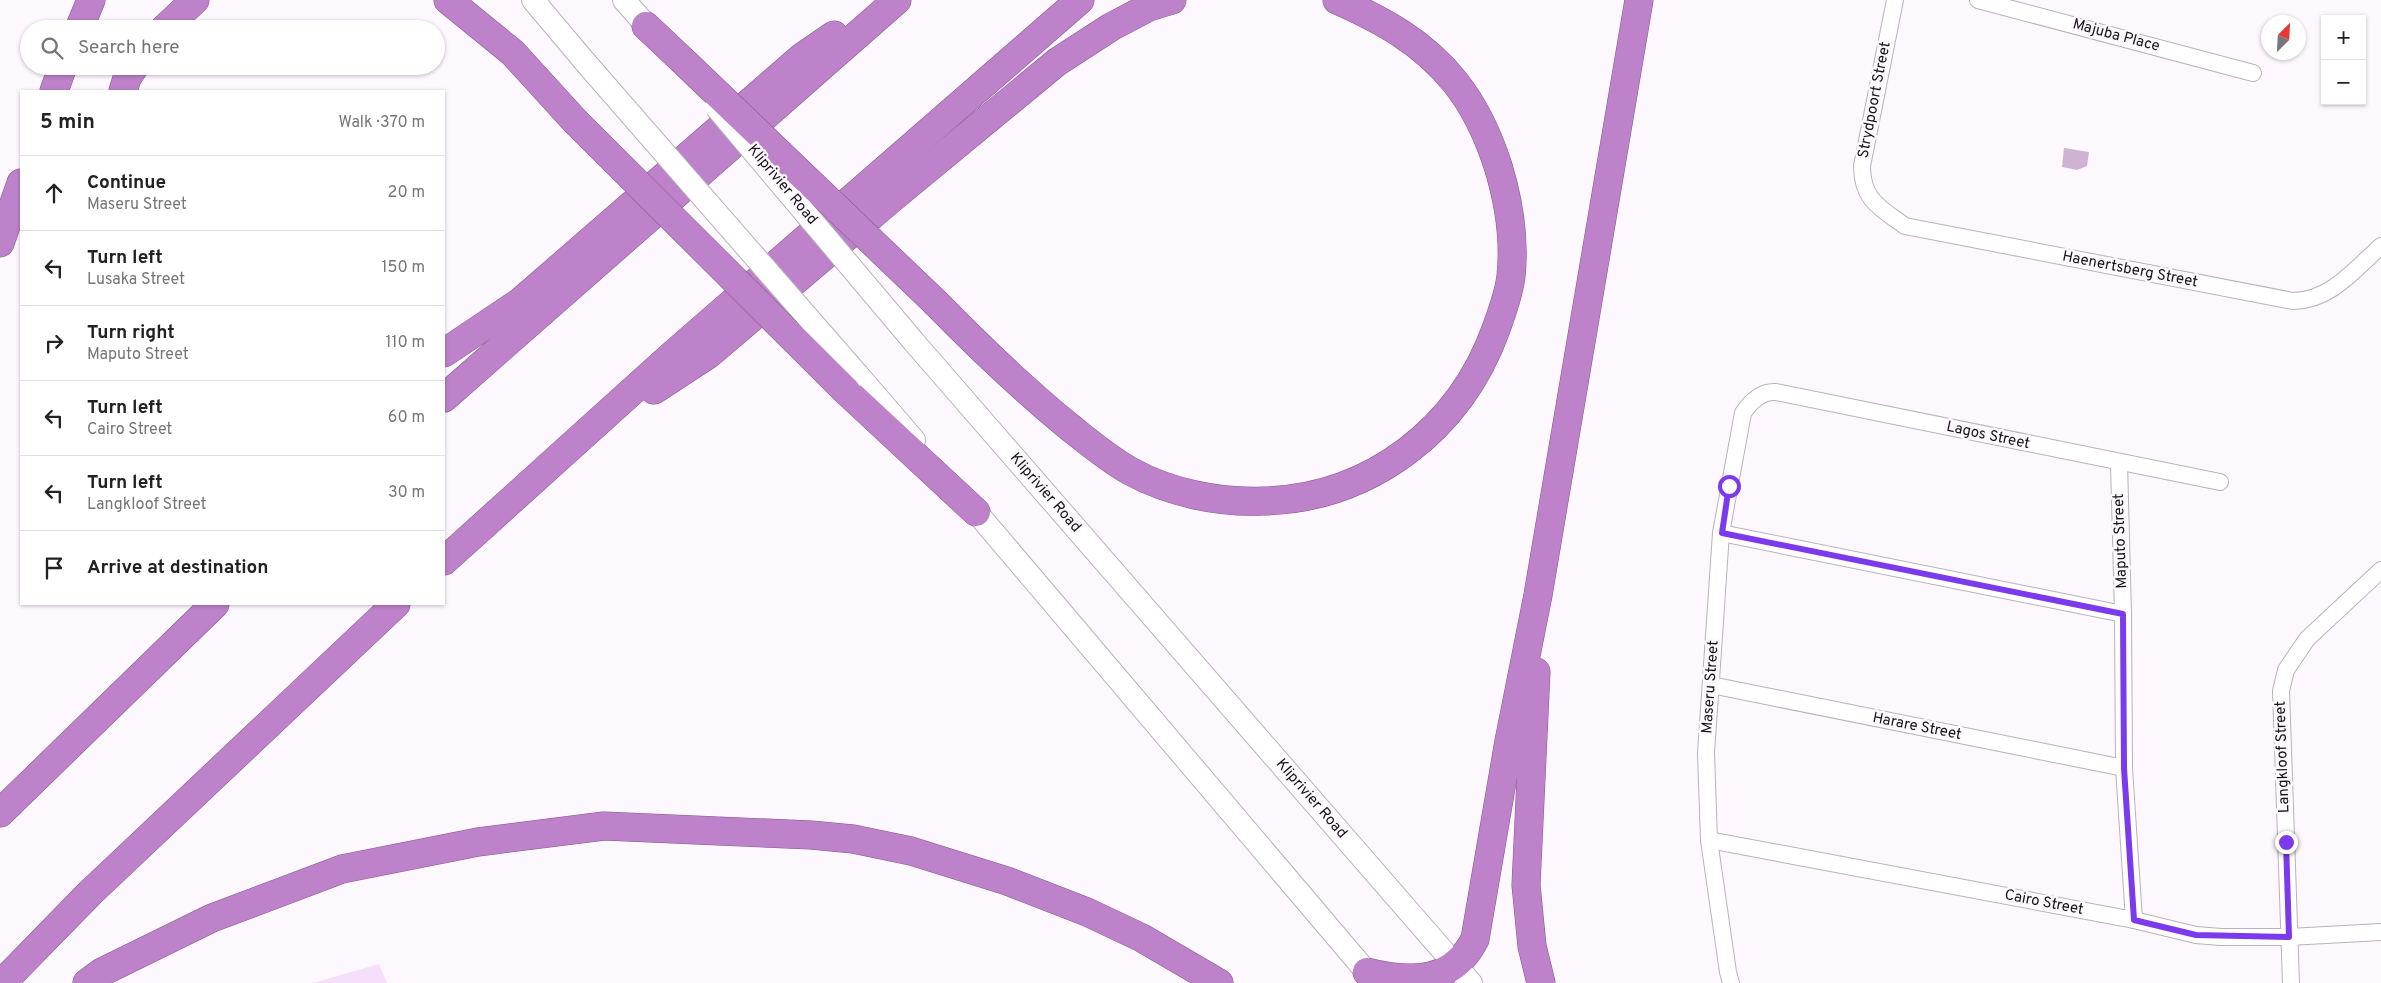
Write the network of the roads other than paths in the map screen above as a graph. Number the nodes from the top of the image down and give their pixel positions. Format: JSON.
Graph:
{"nodes":[{"id":1,"x":195,"y":0,"type":"edge"},
{"id":2,"x":448,"y":0,"type":"edge"},
{"id":3,"x":533,"y":0,"type":"edge"},
{"id":4,"x":624,"y":0,"type":"edge"},
{"id":5,"x":885,"y":0,"type":"edge"},
{"id":6,"x":897,"y":0,"type":"edge"},
{"id":7,"x":1080,"y":0,"type":"edge"},
{"id":8,"x":1172,"y":0,"type":"edge"},
{"id":9,"x":1337,"y":0,"type":"edge"},
{"id":10,"x":1639,"y":0,"type":"edge"},
{"id":11,"x":1895,"y":0,"type":"edge"},
{"id":12,"x":1978,"y":0,"type":"edge"},
{"id":13,"x":174,"y":20,"type":"edge"},
{"id":14,"x":646,"y":26,"type":"joint"},
{"id":15,"x":679,"y":60,"type":"junction"},
{"id":16,"x":2253,"y":73,"type":"dead end"},
{"id":17,"x":60,"y":75,"type":"edge"},
{"id":18,"x":129,"y":75,"type":"edge"},
{"id":19,"x":54,"y":90,"type":"edge"},
{"id":20,"x":123,"y":90,"type":"edge"},
{"id":21,"x":20,"y":186,"type":"edge"},
{"id":22,"x":1870,"y":200,"type":"joint"},
{"id":23,"x":0,"y":242,"type":"edge"},
{"id":24,"x":2381,"y":246,"type":"edge"},
{"id":25,"x":445,"y":352,"type":"edge"},
{"id":26,"x":852,"y":383,"type":"junction"},
{"id":27,"x":445,"y":397,"type":"edge"},
{"id":28,"x":1757,"y":397,"type":"joint"},
{"id":29,"x":576,"y":443,"type":"junction"},
{"id":30,"x":2119,"y":463,"type":"junction"},
{"id":31,"x":2220,"y":482,"type":"dead end"},
{"id":32,"x":976,"y":512,"type":"joint"},
{"id":33,"x":1722,"y":533,"type":"junction"},
{"id":34,"x":445,"y":560,"type":"edge"},
{"id":35,"x":2381,"y":570,"type":"edge"},
{"id":36,"x":1538,"y":595,"type":"junction"},
{"id":37,"x":214,"y":605,"type":"edge"},
{"id":38,"x":395,"y":605,"type":"edge"},
{"id":39,"x":2123,"y":614,"type":"junction"},
{"id":40,"x":1711,"y":685,"type":"junction"},
{"id":41,"x":2124,"y":768,"type":"junction"},
{"id":42,"x":0,"y":813,"type":"edge"},
{"id":43,"x":1709,"y":840,"type":"junction"},
{"id":44,"x":2134,"y":920,"type":"junction"},
{"id":45,"x":2381,"y":932,"type":"edge"},
{"id":46,"x":2289,"y":937,"type":"junction"},
{"id":47,"x":1464,"y":975,"type":"edge"},
{"id":48,"x":1371,"y":977,"type":"edge"},
{"id":49,"x":2,"y":983,"type":"edge"},
{"id":50,"x":87,"y":983,"type":"edge"},
{"id":51,"x":1219,"y":983,"type":"edge"},
{"id":52,"x":1541,"y":983,"type":"edge"},
{"id":53,"x":1731,"y":983,"type":"edge"},
{"id":54,"x":2291,"y":983,"type":"edge"}],
"edges":[{"from":1,"to":13,"type":"highway"},
{"from":2,"to":26,"type":"highway","bridge":true},
{"from":3,"to":26,"type":"main road","bridge":true},
{"from":4,"to":14,"type":"main road"},
{"from":5,"to":25,"type":"highway"},
{"from":6,"to":27,"type":"highway"},
{"from":7,"to":29,"type":"highway"},
{"from":8,"to":29,"type":"highway"},
{"from":9,"to":15,"type":"highway","bridge":true},
{"from":10,"to":36,"type":"highway"},
{"from":11,"to":22,"type":"street","name":"Strydpoort Street"},
{"from":12,"to":16,"type":"street","name":"Majuba Place"},
{"from":14,"to":15,"type":"highway"},
{"from":15,"to":47,"type":"main road","name":"Kliprivier Road","bridge":true},
{"from":17,"to":19,"type":"highway"},
{"from":18,"to":20,"type":"highway"},
{"from":21,"to":23,"type":"highway"},
{"from":22,"to":24,"type":"street","name":"Haenertsberg Street"},
{"from":26,"to":32,"type":"highway"},
{"from":28,"to":30,"type":"street","name":"Lagos Street"},
{"from":28,"to":33,"type":"street","name":"Maseru Street"},
{"from":29,"to":34,"type":"highway"},
{"from":30,"to":31,"type":"street","name":"Lagos Street"},
{"from":30,"to":39,"type":"street","name":"Maputo Street"},
{"from":32,"to":48,"type":"main road"},
{"from":33,"to":39,"type":"street"},
{"from":33,"to":40,"type":"street","name":"Maseru Street"},
{"from":35,"to":46,"type":"street","name":"Langkloof Street"},
{"from":36,"to":47,"type":"highway"},
{"from":36,"to":52,"type":"highway"},
{"from":37,"to":42,"type":"highway"},
{"from":38,"to":49,"type":"highway"},
{"from":39,"to":41,"type":"street","name":"Maputo Street"},
{"from":40,"to":41,"type":"street","name":"Harare Street"},
{"from":40,"to":43,"type":"street","name":"Maseru Street"},
{"from":41,"to":44,"type":"street","name":"Maputo Street"},
{"from":43,"to":44,"type":"street","name":"Cairo Street"},
{"from":43,"to":53,"type":"street","name":"Maseru Street"},
{"from":44,"to":46,"type":"street","name":"Cairo Street"},
{"from":45,"to":46,"type":"street","name":"Cairo Street"},
{"from":46,"to":54,"type":"street","name":"Langkloof Street"},
{"from":47,"to":48,"type":"highway"},
{"from":50,"to":51,"type":"highway"}]}
